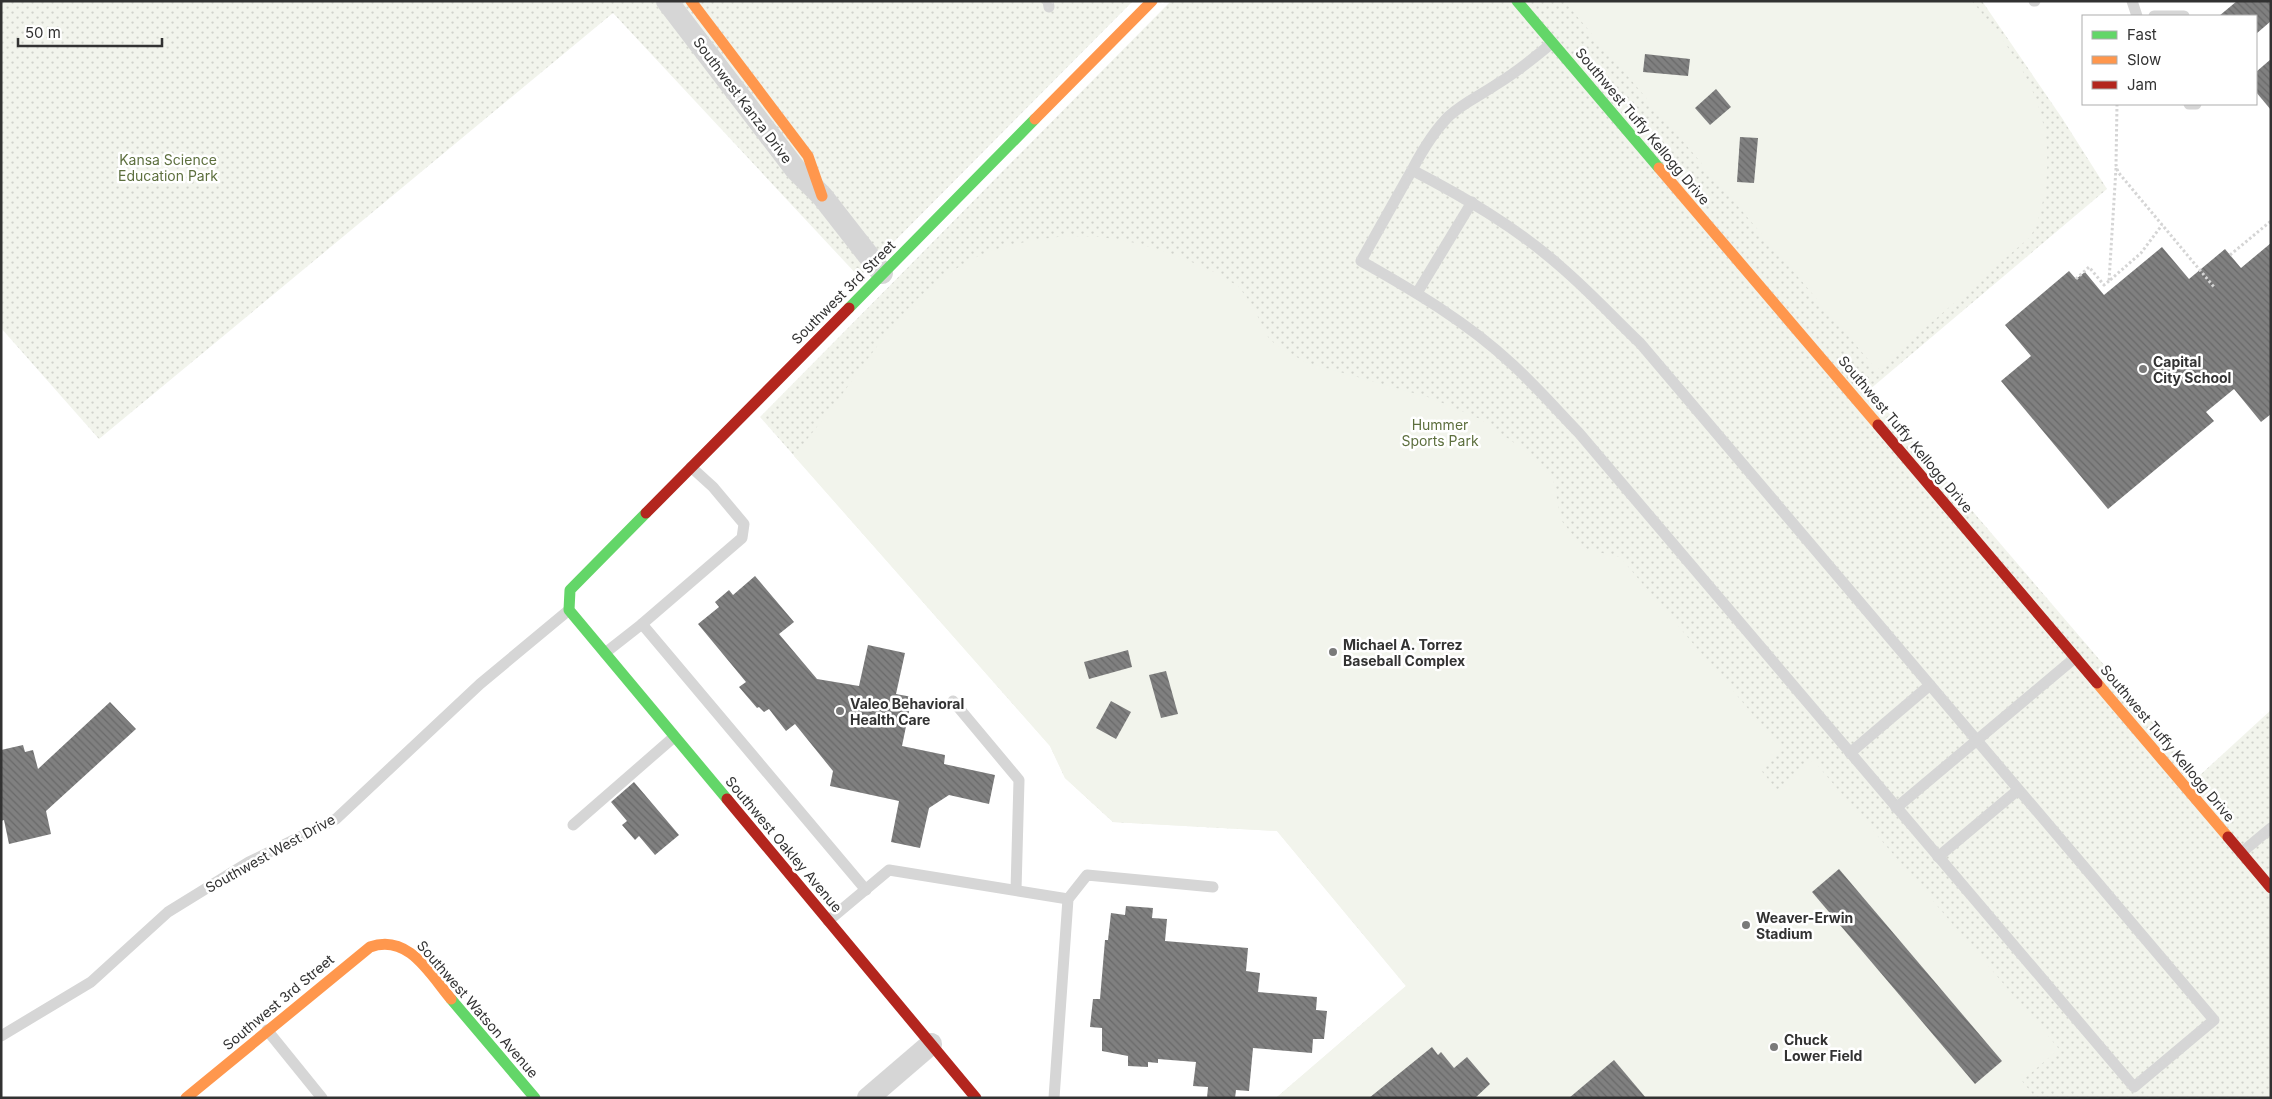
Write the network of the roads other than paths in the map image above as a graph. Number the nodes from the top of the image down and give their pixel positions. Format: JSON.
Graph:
{"nodes":[{"id":1,"x":667,"y":1,"type":"edge"},
{"id":2,"x":690,"y":1,"type":"edge"},
{"id":3,"x":1152,"y":1,"type":"edge"},
{"id":4,"x":1517,"y":1,"type":"edge"},
{"id":5,"x":2132,"y":1,"type":"edge"},
{"id":6,"x":2137,"y":15,"type":"edge"},
{"id":7,"x":1552,"y":43,"type":"junction"},
{"id":8,"x":1412,"y":170,"type":"junction"},
{"id":9,"x":822,"y":196,"type":"junction"},
{"id":10,"x":1472,"y":202,"type":"junction"},
{"id":11,"x":882,"y":273,"type":"junction"},
{"id":12,"x":1417,"y":293,"type":"junction"},
{"id":13,"x":692,"y":467,"type":"junction"},
{"id":14,"x":569,"y":610,"type":"junction"},
{"id":15,"x":642,"y":624,"type":"junction"},
{"id":16,"x":605,"y":653,"type":"junction"},
{"id":17,"x":2076,"y":658,"type":"junction"},
{"id":18,"x":1930,"y":685,"type":"junction"},
{"id":19,"x":953,"y":701,"type":"dead end"},
{"id":20,"x":674,"y":737,"type":"junction"},
{"id":21,"x":1977,"y":741,"type":"junction"},
{"id":22,"x":1850,"y":753,"type":"junction"},
{"id":23,"x":2018,"y":790,"type":"junction"},
{"id":24,"x":1896,"y":808,"type":"junction"},
{"id":25,"x":573,"y":825,"type":"dead end"},
{"id":26,"x":2271,"y":828,"type":"edge"},
{"id":27,"x":2241,"y":853,"type":"junction"},
{"id":28,"x":1938,"y":858,"type":"junction"},
{"id":29,"x":1213,"y":887,"type":"dead end"},
{"id":30,"x":2271,"y":888,"type":"edge"},
{"id":31,"x":866,"y":890,"type":"junction"},
{"id":32,"x":1016,"y":890,"type":"junction"},
{"id":33,"x":1068,"y":899,"type":"junction"},
{"id":34,"x":828,"y":921,"type":"junction"},
{"id":35,"x":396,"y":944,"type":"joint"},
{"id":36,"x":267,"y":1030,"type":"junction"},
{"id":37,"x":1,"y":1036,"type":"edge"},
{"id":38,"x":931,"y":1044,"type":"junction"},
{"id":39,"x":186,"y":1098,"type":"edge"},
{"id":40,"x":322,"y":1098,"type":"edge"},
{"id":41,"x":535,"y":1098,"type":"edge"},
{"id":42,"x":868,"y":1098,"type":"edge"},
{"id":43,"x":976,"y":1098,"type":"edge"},
{"id":44,"x":1054,"y":1098,"type":"edge"}],
"edges":[{"from":1,"to":9,"type":"street","name":"Southwest Kanza Drive"},
{"from":2,"to":9,"type":"street","name":"Southwest Kanza Drive"},
{"from":3,"to":11,"type":"street","name":"Southwest 3rd Street"},
{"from":4,"to":7,"type":"street","name":"Southwest Tuffy Kellogg Drive"},
{"from":5,"to":6,"type":"lane"},
{"from":7,"to":8,"type":"lane"},
{"from":7,"to":17,"type":"street","name":"Southwest Tuffy Kellogg Drive"},
{"from":8,"to":10,"type":"lane"},
{"from":8,"to":12,"type":"lane"},
{"from":9,"to":11,"type":"street","name":"Southwest Kanza Drive"},
{"from":10,"to":12,"type":"lane"},
{"from":10,"to":18,"type":"lane"},
{"from":11,"to":13,"type":"street","name":"Southwest 3rd Street"},
{"from":12,"to":22,"type":"lane"},
{"from":13,"to":14,"type":"street","name":"Southwest 3rd Street"},
{"from":13,"to":15,"type":"lane"},
{"from":14,"to":16,"type":"street","name":"Southwest Oakley Avenue"},
{"from":14,"to":37,"type":"lane","name":"Southwest West Drive"},
{"from":15,"to":16,"type":"lane"},
{"from":15,"to":31,"type":"lane"},
{"from":16,"to":20,"type":"street","name":"Southwest Oakley Avenue"},
{"from":17,"to":21,"type":"lane"},
{"from":17,"to":27,"type":"street","name":"Southwest Tuffy Kellogg Drive"},
{"from":18,"to":21,"type":"lane"},
{"from":18,"to":22,"type":"lane"},
{"from":19,"to":32,"type":"lane"},
{"from":20,"to":25,"type":"lane"},
{"from":20,"to":34,"type":"street","name":"Southwest Oakley Avenue"},
{"from":21,"to":23,"type":"lane"},
{"from":21,"to":24,"type":"lane"},
{"from":22,"to":24,"type":"lane"},
{"from":23,"to":28,"type":"lane"},
{"from":23,"to":28,"type":"lane"},
{"from":24,"to":28,"type":"lane"},
{"from":26,"to":27,"type":"lane"},
{"from":27,"to":30,"type":"street","name":"Southwest Tuffy Kellogg Drive"},
{"from":29,"to":33,"type":"lane"},
{"from":31,"to":32,"type":"lane"},
{"from":31,"to":34,"type":"lane"},
{"from":32,"to":33,"type":"lane"},
{"from":33,"to":44,"type":"lane"},
{"from":34,"to":38,"type":"street","name":"Southwest Oakley Avenue"},
{"from":35,"to":36,"type":"street","name":"Southwest 3rd Street"},
{"from":35,"to":41,"type":"street","name":"Southwest Watson Avenue"},
{"from":36,"to":39,"type":"street","name":"Southwest 3rd Street"},
{"from":36,"to":40,"type":"lane"},
{"from":38,"to":42,"type":"street"},
{"from":38,"to":43,"type":"street","name":"Southwest Oakley Avenue"}]}
